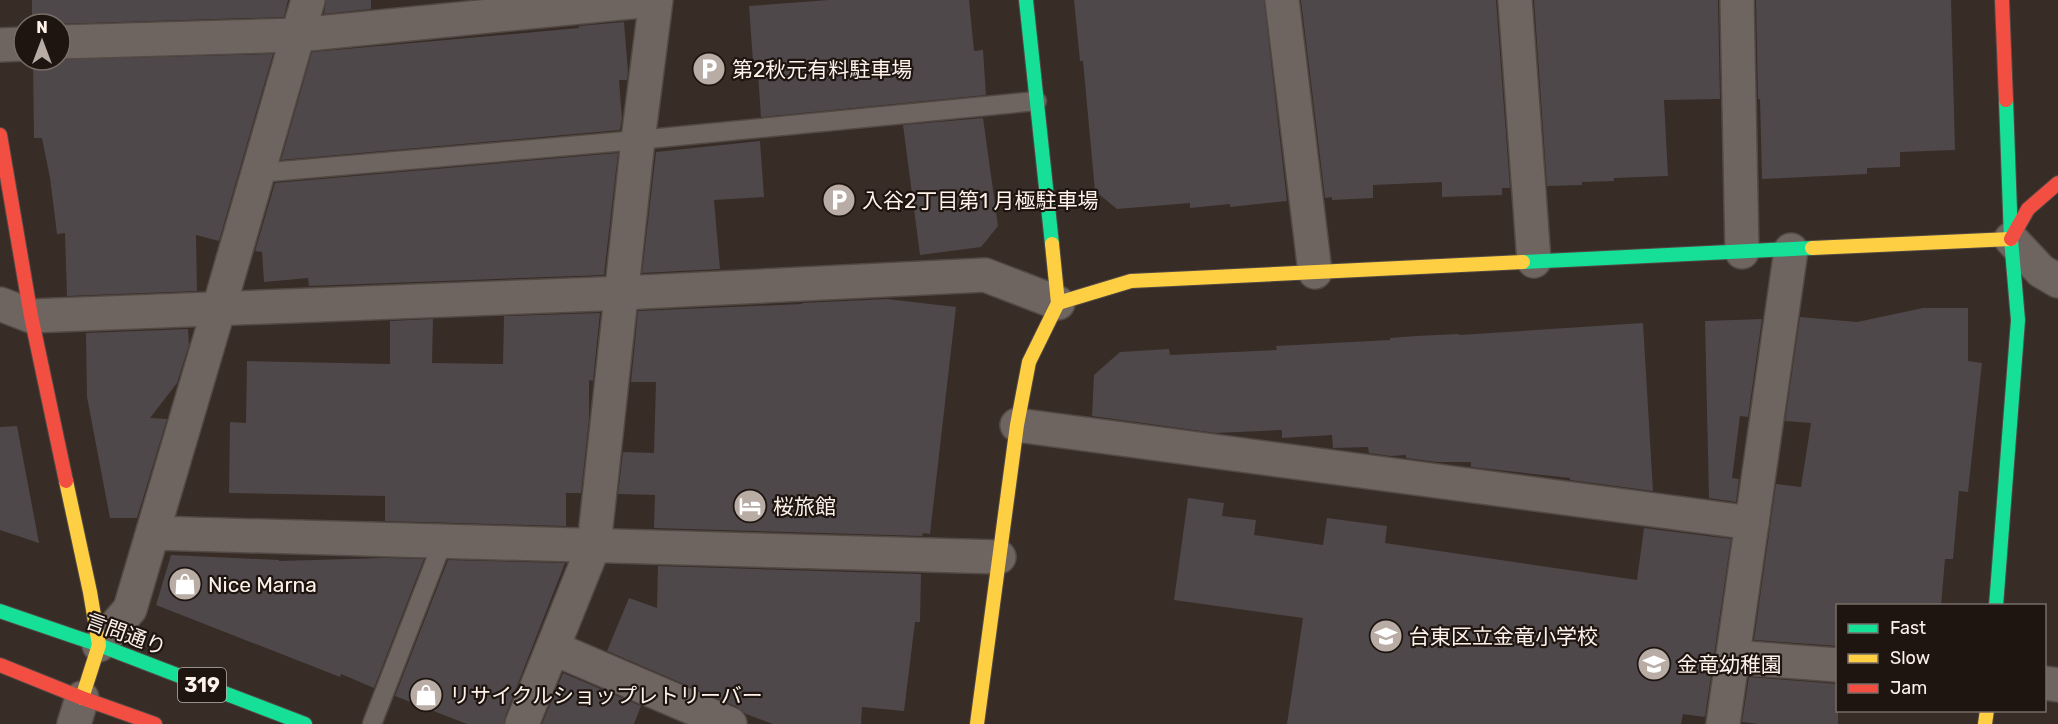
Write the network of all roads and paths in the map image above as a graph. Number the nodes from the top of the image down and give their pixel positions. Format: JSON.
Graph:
{"nodes":[{"id":1,"x":308,"y":0,"type":"edge"},
{"id":2,"x":651,"y":0,"type":"edge"},
{"id":3,"x":656,"y":0,"type":"edge"},
{"id":4,"x":1026,"y":0,"type":"edge"},
{"id":5,"x":1282,"y":0,"type":"edge"},
{"id":6,"x":1515,"y":0,"type":"edge"},
{"id":7,"x":1737,"y":0,"type":"edge"},
{"id":8,"x":2002,"y":0,"type":"edge"},
{"id":9,"x":510,"y":7,"type":"edge"},
{"id":10,"x":298,"y":35,"type":"junction"},
{"id":11,"x":72,"y":42,"type":"edge"},
{"id":12,"x":1037,"y":101,"type":"junction"},
{"id":13,"x":0,"y":135,"type":"edge"},
{"id":14,"x":638,"y":140,"type":"junction"},
{"id":15,"x":258,"y":173,"type":"junction"},
{"id":16,"x":2058,"y":183,"type":"edge"},
{"id":17,"x":2011,"y":239,"type":"junction"},
{"id":18,"x":1791,"y":250,"type":"junction"},
{"id":19,"x":1742,"y":252,"type":"junction"},
{"id":20,"x":1534,"y":261,"type":"junction"},
{"id":21,"x":1315,"y":272,"type":"junction"},
{"id":22,"x":2058,"y":281,"type":"edge"},
{"id":23,"x":622,"y":293,"type":"junction"},
{"id":24,"x":1058,"y":303,"type":"junction"},
{"id":25,"x":0,"y":304,"type":"edge"},
{"id":26,"x":219,"y":308,"type":"junction"},
{"id":27,"x":31,"y":316,"type":"junction"},
{"id":28,"x":1017,"y":425,"type":"junction"},
{"id":29,"x":1752,"y":523,"type":"junction"},
{"id":30,"x":153,"y":533,"type":"junction"},
{"id":31,"x":443,"y":541,"type":"junction"},
{"id":32,"x":594,"y":545,"type":"junction"},
{"id":33,"x":999,"y":557,"type":"junction"},
{"id":34,"x":1996,"y":604,"type":"edge"},
{"id":35,"x":0,"y":611,"type":"edge"},
{"id":36,"x":99,"y":645,"type":"junction"},
{"id":37,"x":553,"y":648,"type":"junction"},
{"id":38,"x":1733,"y":657,"type":"junction"},
{"id":39,"x":0,"y":665,"type":"edge"},
{"id":40,"x":1836,"y":665,"type":"edge"},
{"id":41,"x":78,"y":711,"type":"edge"},
{"id":42,"x":155,"y":724,"type":"edge"},
{"id":43,"x":305,"y":724,"type":"edge"},
{"id":44,"x":372,"y":724,"type":"edge"},
{"id":45,"x":522,"y":724,"type":"edge"},
{"id":46,"x":730,"y":724,"type":"edge"},
{"id":47,"x":977,"y":724,"type":"edge"},
{"id":48,"x":1723,"y":724,"type":"edge"}],
"edges":[{"from":1,"to":10,"type":"street"},
{"from":2,"to":9,"type":"street"},
{"from":3,"to":14,"type":"street"},
{"from":4,"to":12,"type":"street"},
{"from":5,"to":21,"type":"street"},
{"from":6,"to":20,"type":"street"},
{"from":7,"to":19,"type":"street"},
{"from":8,"to":17,"type":"street"},
{"from":9,"to":10,"type":"street"},
{"from":10,"to":11,"type":"street"},
{"from":10,"to":15,"type":"street"},
{"from":12,"to":14,"type":"lane"},
{"from":12,"to":24,"type":"street"},
{"from":13,"to":27,"type":"street"},
{"from":14,"to":15,"type":"lane"},
{"from":14,"to":23,"type":"street"},
{"from":15,"to":26,"type":"street"},
{"from":16,"to":17,"type":"street"},
{"from":17,"to":18,"type":"street"},
{"from":17,"to":22,"type":"street"},
{"from":17,"to":34,"type":"street"},
{"from":18,"to":19,"type":"street"},
{"from":18,"to":29,"type":"street"},
{"from":19,"to":20,"type":"street"},
{"from":20,"to":21,"type":"street"},
{"from":21,"to":24,"type":"street"},
{"from":23,"to":24,"type":"street"},
{"from":23,"to":26,"type":"street"},
{"from":23,"to":32,"type":"street"},
{"from":24,"to":28,"type":"street"},
{"from":25,"to":27,"type":"street"},
{"from":26,"to":27,"type":"street"},
{"from":26,"to":30,"type":"street"},
{"from":27,"to":36,"type":"street"},
{"from":28,"to":29,"type":"street"},
{"from":28,"to":33,"type":"street"},
{"from":29,"to":38,"type":"street"},
{"from":30,"to":31,"type":"street"},
{"from":30,"to":36,"type":"street"},
{"from":31,"to":32,"type":"street"},
{"from":31,"to":44,"type":"lane"},
{"from":32,"to":33,"type":"street"},
{"from":32,"to":37,"type":"street"},
{"from":33,"to":47,"type":"street"},
{"from":35,"to":36,"type":"street","name":"言問通り","number":"319"},
{"from":36,"to":41,"type":"street"},
{"from":36,"to":43,"type":"street","name":"言問通り","number":"319"},
{"from":37,"to":45,"type":"street"},
{"from":37,"to":46,"type":"street"},
{"from":38,"to":40,"type":"street"},
{"from":38,"to":48,"type":"street"},
{"from":39,"to":41,"type":"street"},
{"from":41,"to":42,"type":"street"}]}
